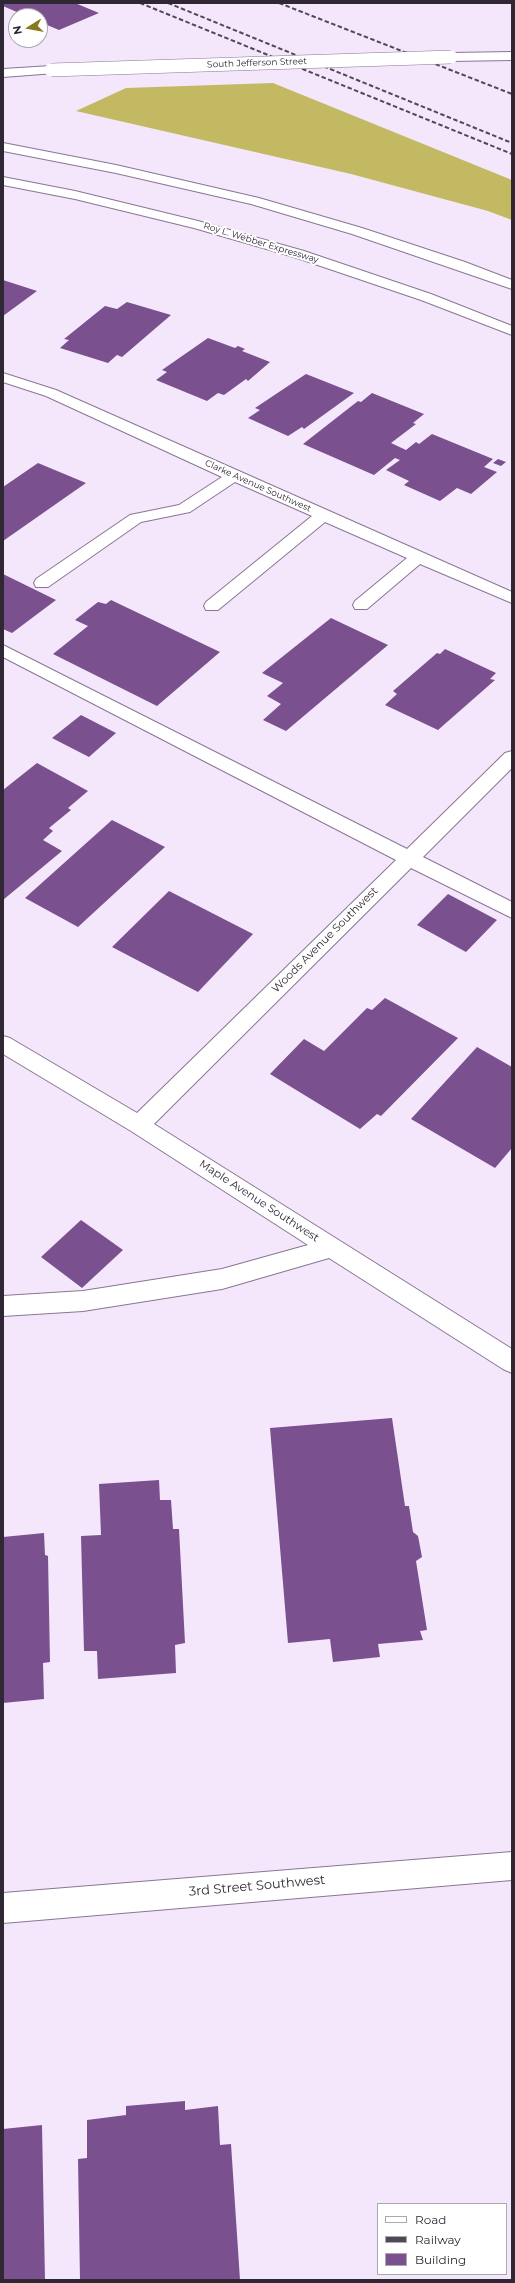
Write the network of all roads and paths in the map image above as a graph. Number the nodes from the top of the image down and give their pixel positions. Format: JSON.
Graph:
{"nodes":[{"id":1,"x":512,"y":56,"type":"edge"},
{"id":2,"x":3,"y":73,"type":"edge"},
{"id":3,"x":3,"y":147,"type":"edge"},
{"id":4,"x":3,"y":181,"type":"edge"},
{"id":5,"x":512,"y":285,"type":"edge"},
{"id":6,"x":512,"y":331,"type":"edge"},
{"id":7,"x":3,"y":377,"type":"edge"},
{"id":8,"x":234,"y":476,"type":"junction"},
{"id":9,"x":323,"y":515,"type":"junction"},
{"id":10,"x":418,"y":557,"type":"junction"},
{"id":11,"x":42,"y":583,"type":"dead end"},
{"id":12,"x":512,"y":598,"type":"edge"},
{"id":13,"x":361,"y":605,"type":"dead end"},
{"id":14,"x":212,"y":606,"type":"dead end"},
{"id":15,"x":3,"y":650,"type":"edge"},
{"id":16,"x":512,"y":757,"type":"edge"},
{"id":17,"x":408,"y":858,"type":"junction"},
{"id":18,"x":512,"y":911,"type":"edge"},
{"id":19,"x":3,"y":1044,"type":"edge"},
{"id":20,"x":140,"y":1125,"type":"junction"},
{"id":21,"x":330,"y":1248,"type":"junction"},
{"id":22,"x":3,"y":1306,"type":"edge"},
{"id":23,"x":512,"y":1362,"type":"edge"},
{"id":24,"x":512,"y":1866,"type":"edge"},
{"id":25,"x":3,"y":1908,"type":"edge"}],
"edges":[{"from":1,"to":2,"type":"main road","name":"South Jefferson Street","bridge":true},
{"from":3,"to":5,"type":"main road"},
{"from":4,"to":6,"type":"main road","name":"Roy L. Webber Expressway"},
{"from":7,"to":8,"type":"main road","name":"Clarke Avenue Southwest"},
{"from":8,"to":9,"type":"main road","name":"Clarke Avenue Southwest"},
{"from":8,"to":11,"type":"main road"},
{"from":9,"to":10,"type":"main road","name":"Clarke Avenue Southwest"},
{"from":9,"to":14,"type":"main road"},
{"from":10,"to":12,"type":"main road","name":"Clarke Avenue Southwest"},
{"from":10,"to":13,"type":"main road"},
{"from":15,"to":17,"type":"main road"},
{"from":16,"to":17,"type":"main road","name":"Woods Avenue Southwest"},
{"from":17,"to":18,"type":"main road"},
{"from":17,"to":20,"type":"main road","name":"Woods Avenue Southwest"},
{"from":19,"to":20,"type":"main road","name":"Maple Avenue Southwest"},
{"from":20,"to":21,"type":"main road","name":"Maple Avenue Southwest"},
{"from":21,"to":22,"type":"main road"},
{"from":21,"to":23,"type":"main road","name":"Maple Avenue Southwest"},
{"from":24,"to":25,"type":"main road","name":"3rd Street Southwest"}]}
